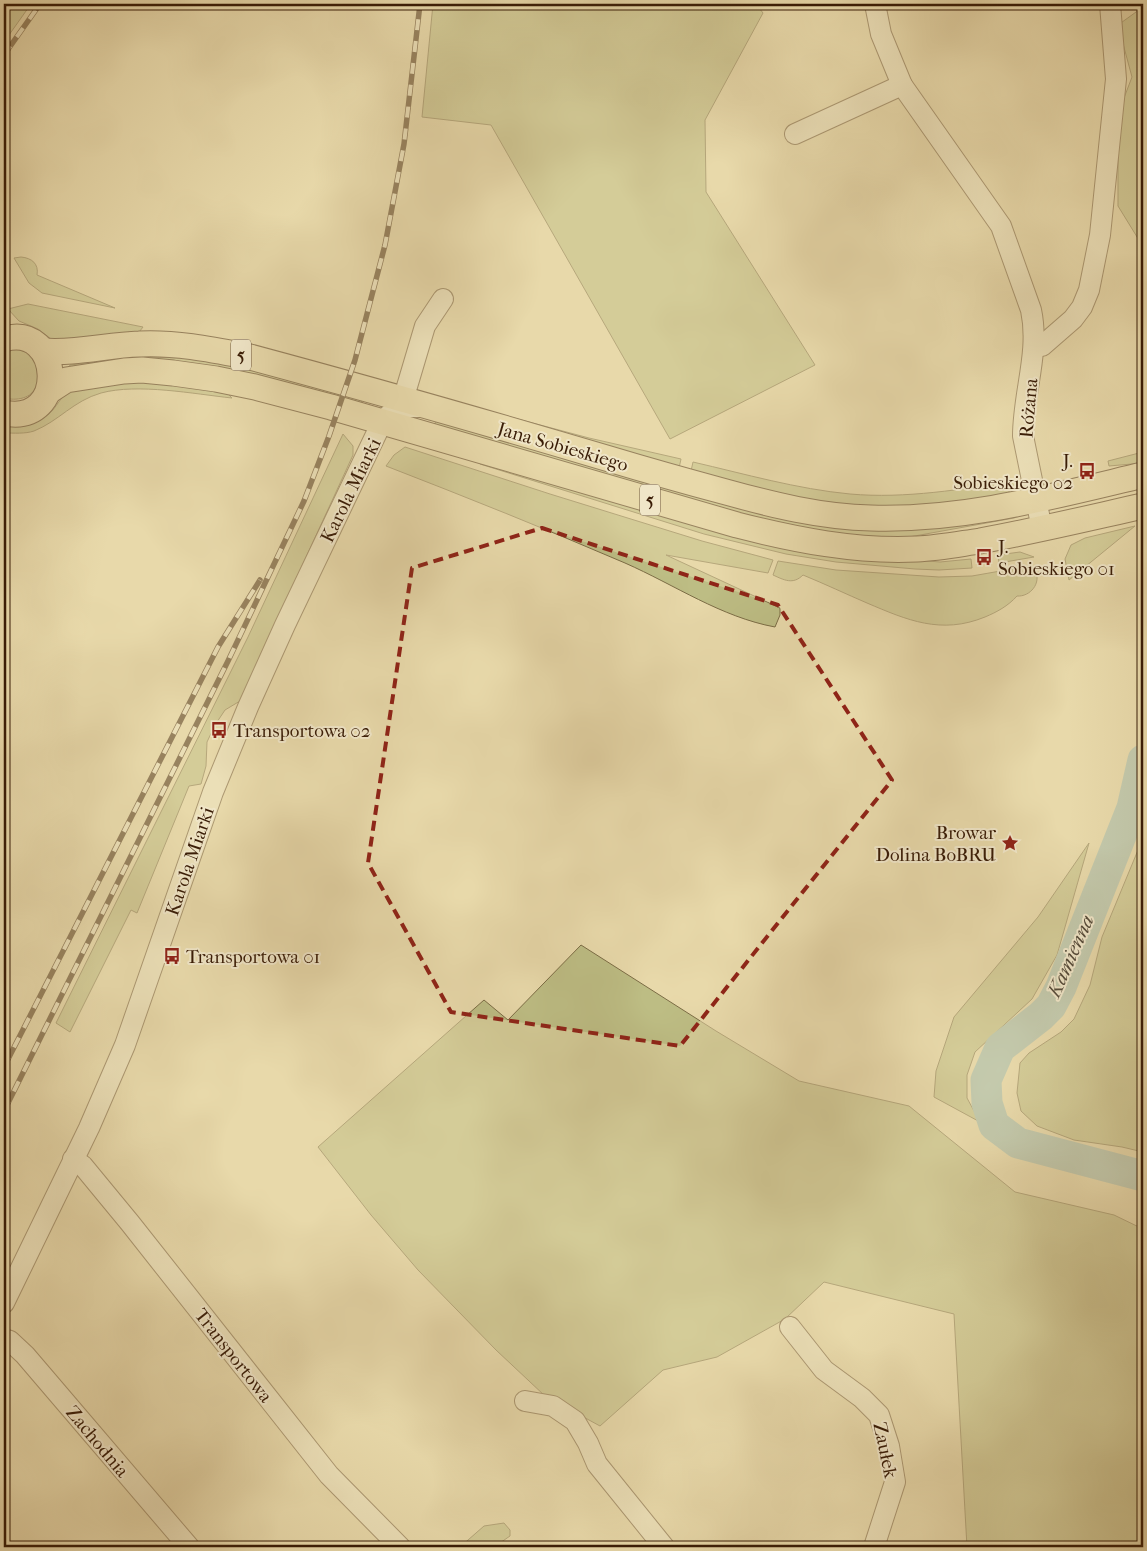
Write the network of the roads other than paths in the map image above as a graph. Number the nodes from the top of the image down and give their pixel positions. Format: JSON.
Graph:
{"nodes":[{"id":1,"x":875,"y":4,"type":"edge"},
{"id":2,"x":1110,"y":4,"type":"edge"},
{"id":3,"x":902,"y":85,"type":"junction"},
{"id":4,"x":795,"y":134,"type":"dead end"},
{"id":5,"x":443,"y":299,"type":"dead end"},
{"id":6,"x":4,"y":316,"type":"edge"},
{"id":7,"x":12,"y":338,"type":"edge"},
{"id":8,"x":1034,"y":345,"type":"junction"},
{"id":9,"x":43,"y":351,"type":"junction"},
{"id":10,"x":339,"y":381,"type":"junction"},
{"id":11,"x":49,"y":391,"type":"junction"},
{"id":12,"x":403,"y":400,"type":"junction"},
{"id":13,"x":435,"y":409,"type":"junction"},
{"id":14,"x":4,"y":413,"type":"edge"},
{"id":15,"x":382,"y":422,"type":"junction"},
{"id":16,"x":1143,"y":475,"type":"edge"},
{"id":17,"x":1035,"y":499,"type":"junction"},
{"id":18,"x":1143,"y":506,"type":"edge"},
{"id":19,"x":1042,"y":529,"type":"junction"},
{"id":20,"x":73,"y":1159,"type":"junction"},
{"id":21,"x":4,"y":1303,"type":"edge"},
{"id":22,"x":790,"y":1327,"type":"dead end"},
{"id":23,"x":4,"y":1338,"type":"edge"},
{"id":24,"x":525,"y":1401,"type":"dead end"},
{"id":25,"x":189,"y":1547,"type":"edge"},
{"id":26,"x":400,"y":1547,"type":"edge"},
{"id":27,"x":664,"y":1547,"type":"edge"},
{"id":28,"x":874,"y":1547,"type":"edge"}],
"edges":[{"from":1,"to":3,"type":"street","name":"Różana"},
{"from":2,"to":8,"type":"street"},
{"from":3,"to":4,"type":"street"},
{"from":3,"to":8,"type":"street","name":"Różana"},
{"from":5,"to":12,"type":"street"},
{"from":6,"to":7,"type":"main road"},
{"from":7,"to":9,"type":"main road","number":"5"},
{"from":8,"to":17,"type":"street","name":"Różana"},
{"from":9,"to":10,"type":"main road","name":"Jana Sobieskiego","number":"5"},
{"from":9,"to":11,"type":"main road"},
{"from":10,"to":12,"type":"main road","name":"Jana Sobieskiego","number":"5"},
{"from":10,"to":15,"type":"street","name":"Karola Miarki"},
{"from":11,"to":14,"type":"main road","number":"5"},
{"from":11,"to":15,"type":"main road","name":"Jana Sobieskiego","number":"5"},
{"from":12,"to":13,"type":"main road","name":"Jana Sobieskiego","number":"5"},
{"from":13,"to":15,"type":"street","name":"Karola Miarki"},
{"from":13,"to":17,"type":"main road","name":"Jana Sobieskiego","number":"5"},
{"from":15,"to":19,"type":"main road","name":"Jana Sobieskiego","number":"5"},
{"from":15,"to":20,"type":"street","name":"Karola Miarki"},
{"from":16,"to":17,"type":"main road","name":"Jana Sobieskiego","number":"5"},
{"from":17,"to":19,"type":"street","name":"Różana"},
{"from":18,"to":19,"type":"main road","name":"Jana Sobieskiego","number":"5"},
{"from":20,"to":21,"type":"street","name":"Karola Miarki"},
{"from":20,"to":26,"type":"street","name":"Transportowa"},
{"from":22,"to":28,"type":"street","name":"Zaułek"},
{"from":23,"to":25,"type":"street","name":"Zachodnia"},
{"from":24,"to":27,"type":"street"}]}
